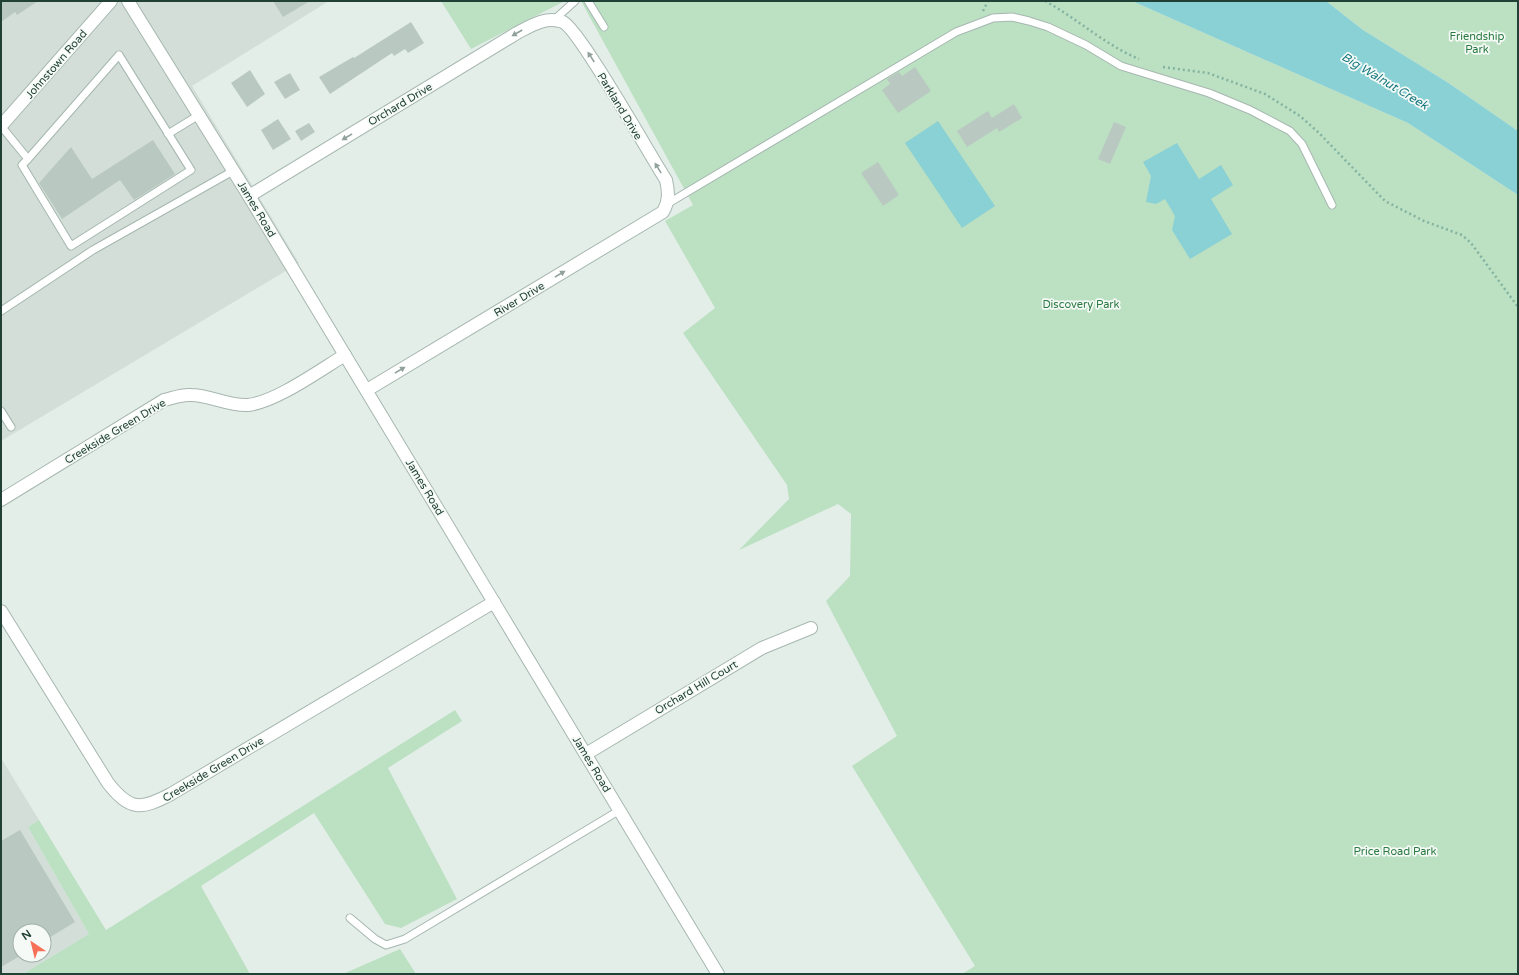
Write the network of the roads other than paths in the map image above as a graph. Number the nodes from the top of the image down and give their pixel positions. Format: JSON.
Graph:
{"nodes":[{"id":1,"x":111,"y":1,"type":"edge"},
{"id":2,"x":128,"y":1,"type":"edge"},
{"id":3,"x":575,"y":1,"type":"edge"},
{"id":4,"x":588,"y":1,"type":"edge"},
{"id":5,"x":553,"y":20,"type":"junction"},
{"id":6,"x":604,"y":27,"type":"dead end"},
{"id":7,"x":199,"y":115,"type":"junction"},
{"id":8,"x":1,"y":126,"type":"edge"},
{"id":9,"x":168,"y":134,"type":"junction"},
{"id":10,"x":28,"y":159,"type":"junction"},
{"id":11,"x":233,"y":170,"type":"junction"},
{"id":12,"x":249,"y":196,"type":"junction"},
{"id":13,"x":667,"y":204,"type":"junction"},
{"id":14,"x":1332,"y":205,"type":"dead end"},
{"id":15,"x":1,"y":311,"type":"edge"},
{"id":16,"x":345,"y":355,"type":"junction"},
{"id":17,"x":367,"y":390,"type":"junction"},
{"id":18,"x":1,"y":411,"type":"edge"},
{"id":19,"x":11,"y":427,"type":"dead end"},
{"id":20,"x":1,"y":500,"type":"edge"},
{"id":21,"x":494,"y":602,"type":"junction"},
{"id":22,"x":1,"y":611,"type":"edge"},
{"id":23,"x":811,"y":628,"type":"dead end"},
{"id":24,"x":586,"y":754,"type":"junction"},
{"id":25,"x":620,"y":810,"type":"junction"},
{"id":26,"x":350,"y":918,"type":"dead end"},
{"id":27,"x":718,"y":974,"type":"edge"}],
"edges":[{"from":1,"to":8,"type":"street","name":"Johnstown Road"},
{"from":2,"to":7,"type":"street","name":"James Road"},
{"from":3,"to":5,"type":"lane"},
{"from":4,"to":6,"type":"lane"},
{"from":5,"to":12,"type":"street","name":"Orchard Drive","one_way":true},
{"from":13,"to":5,"type":"street","name":"Parkland Drive","one_way":true},
{"from":7,"to":9,"type":"lane"},
{"from":7,"to":11,"type":"street","name":"James Road"},
{"from":8,"to":10,"type":"lane"},
{"from":9,"to":10,"type":"lane"},
{"from":9,"to":10,"type":"lane"},
{"from":11,"to":12,"type":"street","name":"James Road"},
{"from":11,"to":15,"type":"lane"},
{"from":12,"to":16,"type":"street","name":"James Road"},
{"from":13,"to":14,"type":"lane"},
{"from":17,"to":13,"type":"street","name":"River Drive","one_way":true},
{"from":16,"to":17,"type":"street","name":"James Road"},
{"from":16,"to":20,"type":"street","name":"Creekside Green Drive"},
{"from":17,"to":21,"type":"street","name":"James Road"},
{"from":18,"to":19,"type":"lane"},
{"from":21,"to":22,"type":"street","name":"Creekside Green Drive"},
{"from":21,"to":24,"type":"street","name":"James Road"},
{"from":23,"to":24,"type":"street","name":"Orchard Hill Court"},
{"from":24,"to":25,"type":"street","name":"James Road"},
{"from":25,"to":26,"type":"lane"},
{"from":25,"to":27,"type":"street","name":"James Road"}]}
